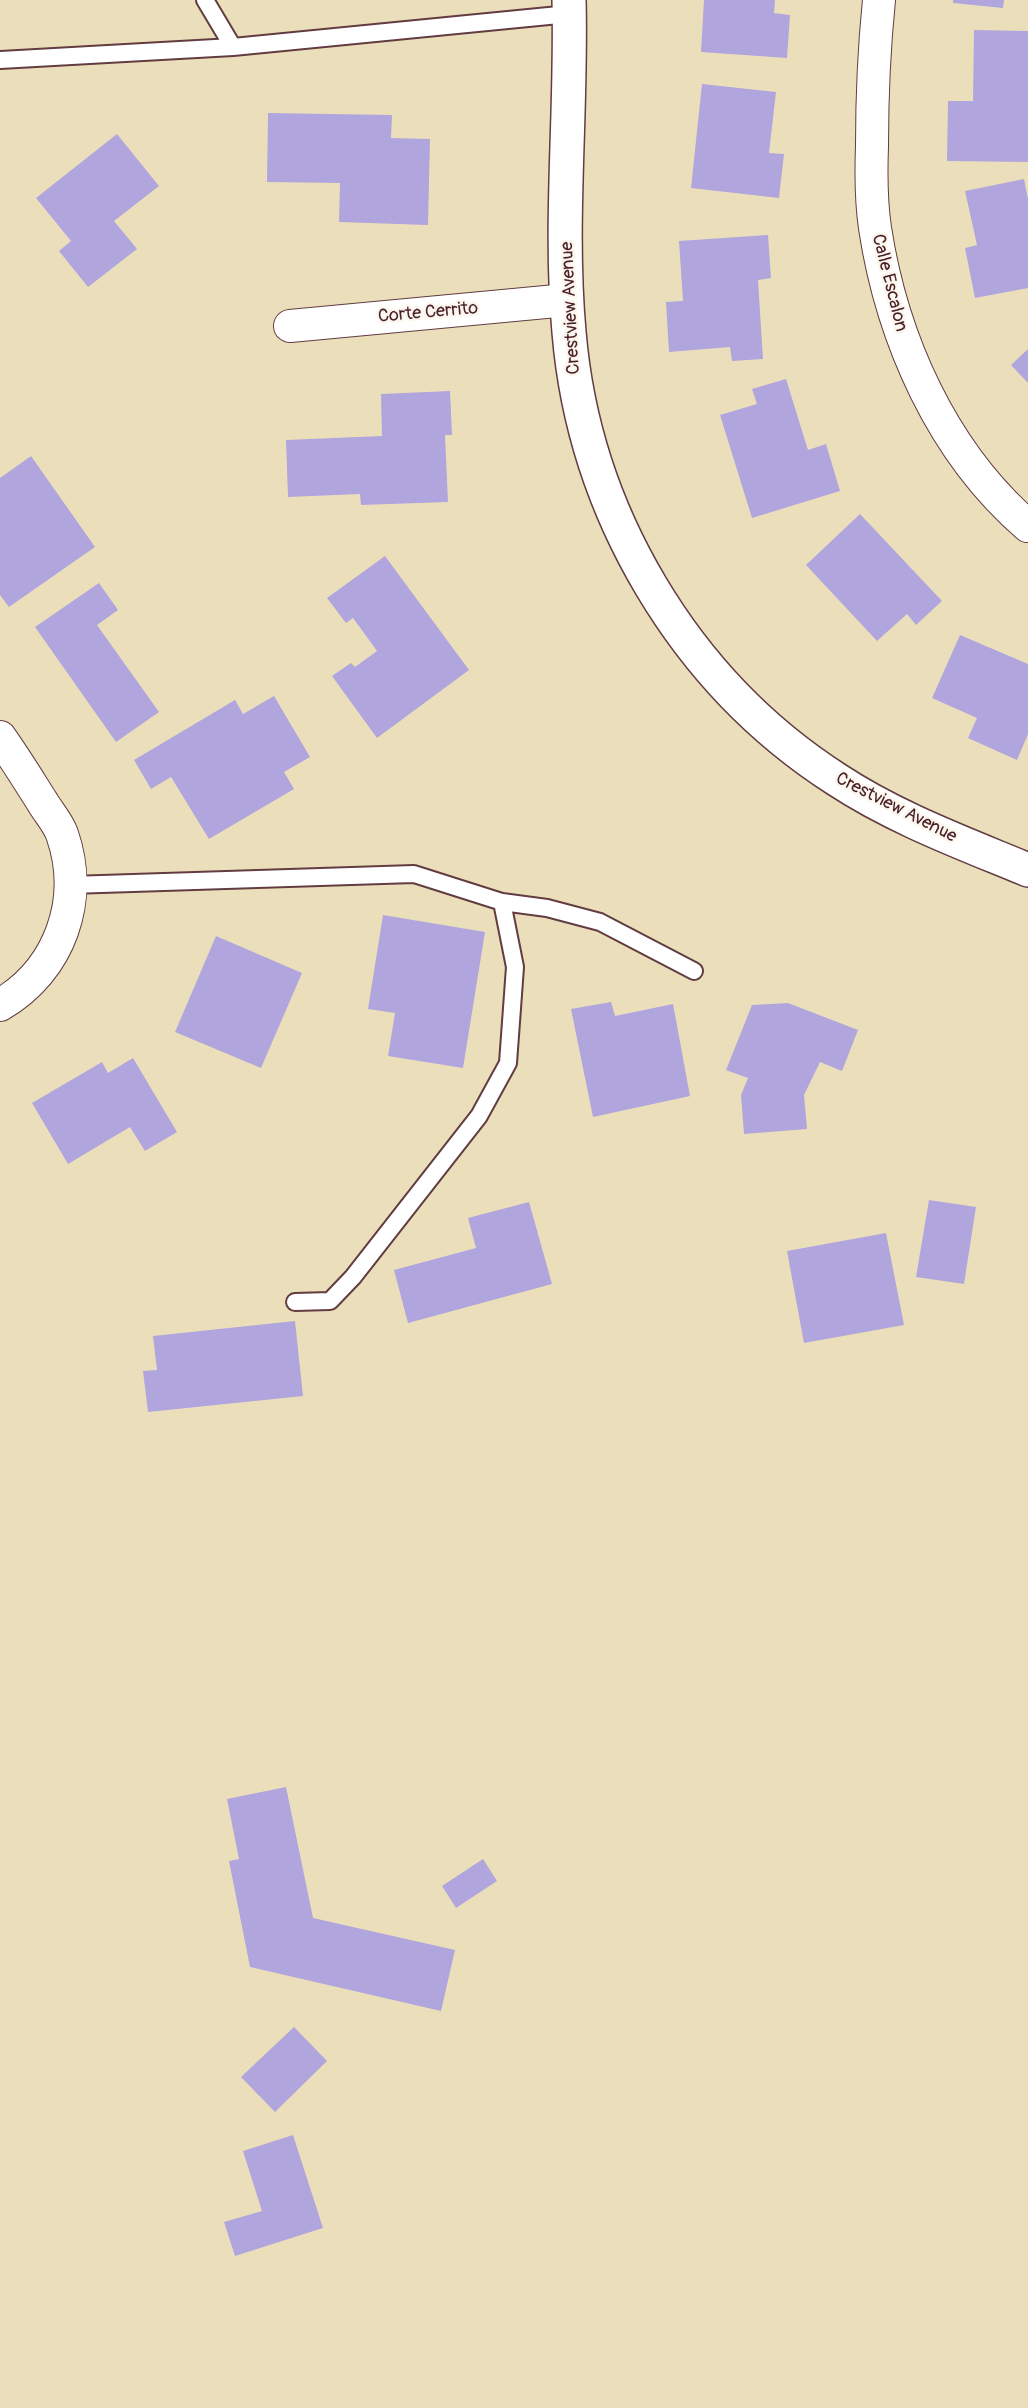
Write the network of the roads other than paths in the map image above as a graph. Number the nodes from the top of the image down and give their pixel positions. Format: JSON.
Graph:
{"nodes":[{"id":1,"x":205,"y":0,"type":"edge"},
{"id":2,"x":879,"y":0,"type":"edge"},
{"id":3,"x":569,"y":7,"type":"edge"},
{"id":4,"x":233,"y":47,"type":"junction"},
{"id":5,"x":0,"y":60,"type":"edge"},
{"id":6,"x":567,"y":300,"type":"junction"},
{"id":7,"x":290,"y":326,"type":"dead end"},
{"id":8,"x":1028,"y":526,"type":"edge"},
{"id":9,"x":0,"y":737,"type":"edge"},
{"id":10,"x":1028,"y":870,"type":"edge"},
{"id":11,"x":70,"y":885,"type":"junction"},
{"id":12,"x":502,"y":902,"type":"junction"},
{"id":13,"x":694,"y":971,"type":"dead end"},
{"id":14,"x":0,"y":1005,"type":"edge"},
{"id":15,"x":295,"y":1302,"type":"dead end"}],
"edges":[{"from":1,"to":4,"type":"lane"},
{"from":2,"to":8,"type":"street","name":"Calle Escalon"},
{"from":3,"to":4,"type":"lane"},
{"from":3,"to":6,"type":"street","name":"Crestview Avenue"},
{"from":4,"to":5,"type":"lane"},
{"from":6,"to":7,"type":"street","name":"Corte Cerrito"},
{"from":6,"to":10,"type":"street","name":"Crestview Avenue"},
{"from":9,"to":11,"type":"street"},
{"from":11,"to":12,"type":"lane"},
{"from":11,"to":14,"type":"street"},
{"from":12,"to":13,"type":"lane"},
{"from":12,"to":15,"type":"lane"}]}
